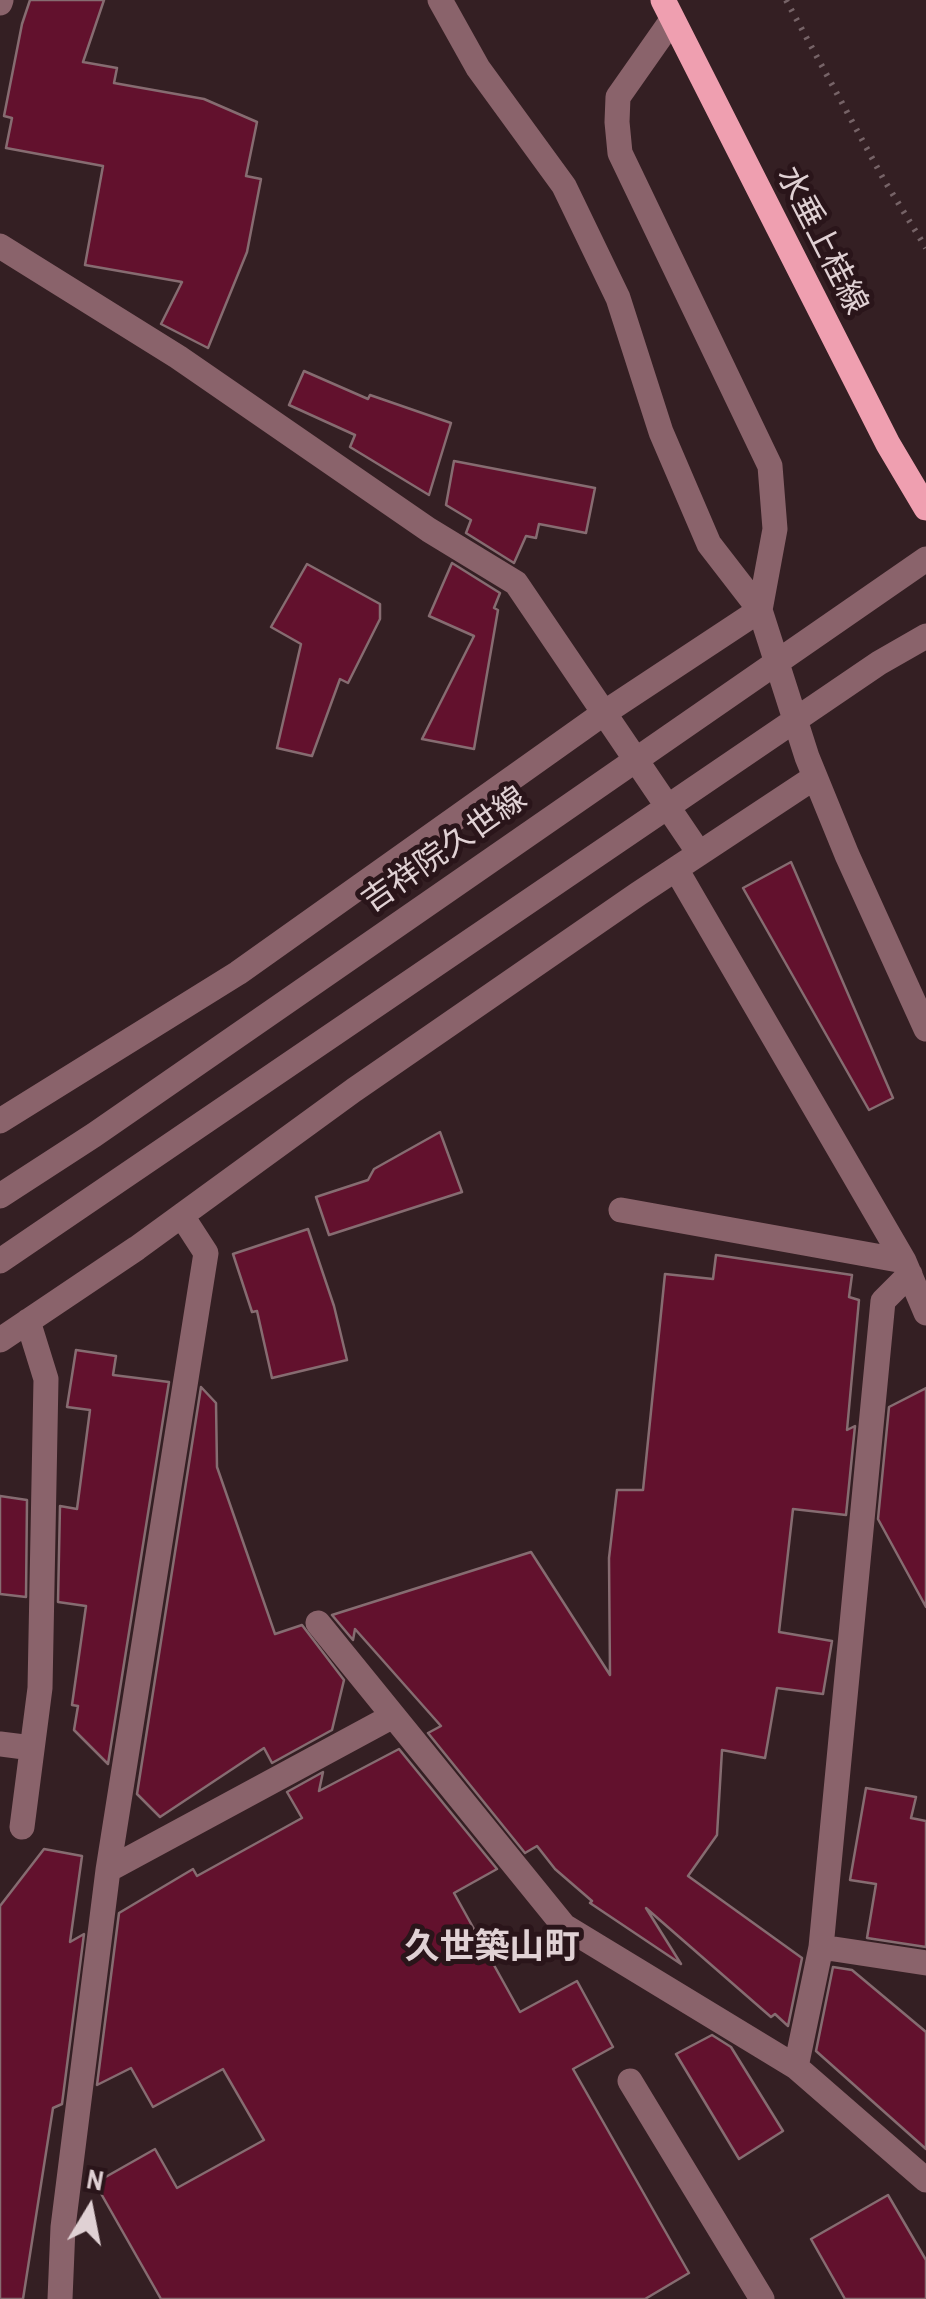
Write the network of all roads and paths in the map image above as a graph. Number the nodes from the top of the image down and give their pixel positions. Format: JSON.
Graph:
{"nodes":[{"id":1,"x":440,"y":0,"type":"edge"},
{"id":2,"x":786,"y":0,"type":"edge"},
{"id":3,"x":667,"y":10,"type":"edge"},
{"id":4,"x":0,"y":246,"type":"edge"},
{"id":5,"x":926,"y":248,"type":"edge"},
{"id":6,"x":926,"y":508,"type":"edge"},
{"id":7,"x":926,"y":559,"type":"edge"},
{"id":8,"x":760,"y":610,"type":"junction"},
{"id":9,"x":926,"y":636,"type":"edge"},
{"id":10,"x":604,"y":713,"type":"junction"},
{"id":11,"x":815,"y":777,"type":"junction"},
{"id":12,"x":699,"y":853,"type":"junction"},
{"id":13,"x":676,"y":868,"type":"junction"},
{"id":14,"x":926,"y":1029,"type":"edge"},
{"id":15,"x":0,"y":1121,"type":"edge"},
{"id":16,"x":0,"y":1196,"type":"edge"},
{"id":17,"x":621,"y":1210,"type":"dead end"},
{"id":18,"x":182,"y":1216,"type":"junction"},
{"id":19,"x":0,"y":1261,"type":"edge"},
{"id":20,"x":907,"y":1268,"type":"junction"},
{"id":21,"x":926,"y":1313,"type":"edge"},
{"id":22,"x":28,"y":1321,"type":"junction"},
{"id":23,"x":0,"y":1340,"type":"edge"},
{"id":24,"x":318,"y":1624,"type":"dead end"},
{"id":25,"x":393,"y":1716,"type":"junction"},
{"id":26,"x":0,"y":1744,"type":"edge"},
{"id":27,"x":32,"y":1748,"type":"junction"},
{"id":28,"x":22,"y":1827,"type":"dead end"},
{"id":29,"x":108,"y":1870,"type":"junction"},
{"id":30,"x":821,"y":1947,"type":"junction"},
{"id":31,"x":926,"y":1963,"type":"edge"},
{"id":32,"x":796,"y":2068,"type":"junction"},
{"id":33,"x":630,"y":2082,"type":"dead end"},
{"id":34,"x":926,"y":2180,"type":"edge"},
{"id":35,"x":60,"y":2299,"type":"edge"},
{"id":36,"x":762,"y":2299,"type":"edge"}],
"edges":[{"from":1,"to":8,"type":"street"},
{"from":2,"to":5,"type":"path"},
{"from":3,"to":6,"type":"main road","name":"水垂上桂線"},
{"from":3,"to":8,"type":"street"},
{"from":4,"to":10,"type":"street"},
{"from":7,"to":16,"type":"street","name":"吉祥院久世線"},
{"from":8,"to":10,"type":"street"},
{"from":8,"to":11,"type":"street"},
{"from":9,"to":19,"type":"street"},
{"from":10,"to":12,"type":"street"},
{"from":10,"to":15,"type":"street"},
{"from":11,"to":12,"type":"street"},
{"from":11,"to":14,"type":"street"},
{"from":12,"to":13,"type":"street"},
{"from":13,"to":18,"type":"street"},
{"from":13,"to":20,"type":"street"},
{"from":17,"to":20,"type":"street"},
{"from":18,"to":22,"type":"street"},
{"from":18,"to":29,"type":"street"},
{"from":20,"to":21,"type":"street"},
{"from":20,"to":30,"type":"street"},
{"from":22,"to":23,"type":"street"},
{"from":22,"to":27,"type":"street"},
{"from":24,"to":25,"type":"street"},
{"from":25,"to":29,"type":"street"},
{"from":25,"to":32,"type":"street"},
{"from":26,"to":27,"type":"street"},
{"from":27,"to":28,"type":"street"},
{"from":29,"to":35,"type":"street"},
{"from":30,"to":31,"type":"street"},
{"from":30,"to":32,"type":"street"},
{"from":32,"to":34,"type":"street"},
{"from":33,"to":36,"type":"street"}]}
